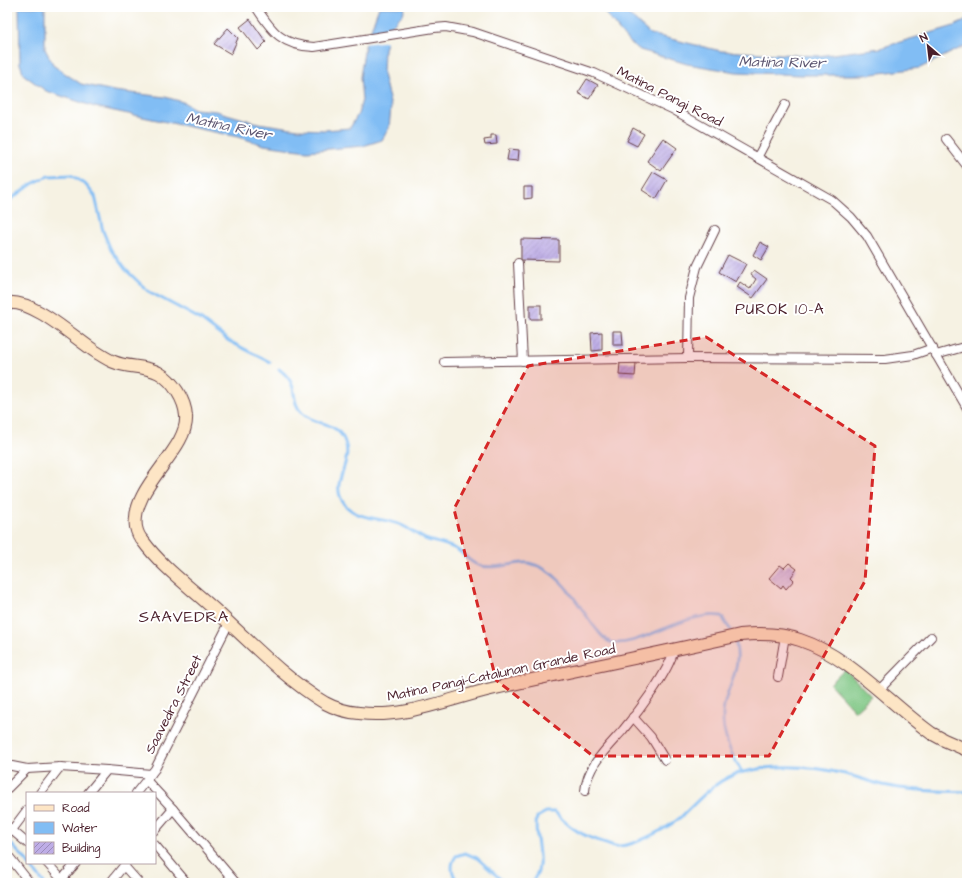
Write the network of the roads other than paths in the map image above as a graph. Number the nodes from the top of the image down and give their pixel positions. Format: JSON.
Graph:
{"nodes":[{"id":1,"x":256,"y":7,"type":"edge"},
{"id":2,"x":785,"y":105,"type":"dead end"},
{"id":3,"x":946,"y":139,"type":"dead end"},
{"id":4,"x":757,"y":158,"type":"junction"},
{"id":5,"x":967,"y":166,"type":"edge"},
{"id":6,"x":715,"y":230,"type":"dead end"},
{"id":7,"x":518,"y":263,"type":"dead end"},
{"id":8,"x":7,"y":303,"type":"edge"},
{"id":9,"x":967,"y":346,"type":"edge"},
{"id":10,"x":935,"y":351,"type":"junction"},
{"id":11,"x":688,"y":358,"type":"junction"},
{"id":12,"x":523,"y":361,"type":"junction"},
{"id":13,"x":444,"y":362,"type":"dead end"},
{"id":14,"x":967,"y":408,"type":"edge"},
{"id":15,"x":229,"y":623,"type":"junction"},
{"id":16,"x":785,"y":636,"type":"junction"},
{"id":17,"x":931,"y":637,"type":"dead end"},
{"id":18,"x":674,"y":650,"type":"junction"},
{"id":19,"x":778,"y":677,"type":"dead end"},
{"id":20,"x":878,"y":691,"type":"junction"},
{"id":21,"x":633,"y":717,"type":"junction"},
{"id":22,"x":967,"y":750,"type":"edge"},
{"id":23,"x":665,"y":760,"type":"dead end"},
{"id":24,"x":7,"y":765,"type":"edge"},
{"id":25,"x":60,"y":767,"type":"junction"},
{"id":26,"x":27,"y":769,"type":"junction"},
{"id":27,"x":107,"y":770,"type":"junction"},
{"id":28,"x":149,"y":777,"type":"junction"},
{"id":29,"x":7,"y":789,"type":"edge"},
{"id":30,"x":585,"y":791,"type":"dead end"},
{"id":31,"x":41,"y":792,"type":"edge"},
{"id":32,"x":89,"y":792,"type":"edge"},
{"id":33,"x":137,"y":792,"type":"edge"},
{"id":34,"x":173,"y":809,"type":"junction"},
{"id":35,"x":26,"y":811,"type":"edge"},
{"id":36,"x":10,"y":828,"type":"edge"},
{"id":37,"x":156,"y":829,"type":"edge"},
{"id":38,"x":26,"y":842,"type":"edge"},
{"id":39,"x":156,"y":846,"type":"edge"},
{"id":40,"x":8,"y":857,"type":"edge"},
{"id":41,"x":48,"y":864,"type":"edge"},
{"id":42,"x":75,"y":864,"type":"edge"},
{"id":43,"x":125,"y":864,"type":"edge"},
{"id":44,"x":62,"y":882,"type":"edge"},
{"id":45,"x":30,"y":883,"type":"edge"},
{"id":46,"x":110,"y":883,"type":"edge"},
{"id":47,"x":139,"y":883,"type":"edge"},
{"id":48,"x":187,"y":883,"type":"edge"},
{"id":49,"x":236,"y":883,"type":"edge"}],
"edges":[{"from":1,"to":4,"type":"street","name":"Matina Pangi Road"},
{"from":2,"to":4,"type":"street"},
{"from":3,"to":5,"type":"street"},
{"from":4,"to":10,"type":"street","name":"Matina Pangi Road"},
{"from":6,"to":11,"type":"street"},
{"from":7,"to":12,"type":"street"},
{"from":8,"to":15,"type":"street","name":"Matina Pangi-Catalunan Grande Road"},
{"from":9,"to":10,"type":"street"},
{"from":10,"to":11,"type":"street"},
{"from":10,"to":14,"type":"street","name":"Matina Pangi Road"},
{"from":11,"to":12,"type":"street"},
{"from":12,"to":13,"type":"street"},
{"from":15,"to":18,"type":"street","name":"Matina Pangi-Catalunan Grande Road"},
{"from":15,"to":28,"type":"street","name":"Saavedra Street"},
{"from":16,"to":18,"type":"street","name":"Matina Pangi-Catalunan Grande Road"},
{"from":16,"to":19,"type":"street"},
{"from":16,"to":20,"type":"street","name":"Matina Pangi-Catalunan Grande Road"},
{"from":17,"to":20,"type":"street"},
{"from":18,"to":21,"type":"street"},
{"from":20,"to":22,"type":"street","name":"Matina Pangi-Catalunan Grande Road"},
{"from":21,"to":23,"type":"street"},
{"from":21,"to":30,"type":"street"},
{"from":24,"to":26,"type":"street"},
{"from":25,"to":26,"type":"street"},
{"from":25,"to":27,"type":"street"},
{"from":25,"to":31,"type":"street"},
{"from":26,"to":29,"type":"street"},
{"from":27,"to":28,"type":"street"},
{"from":27,"to":32,"type":"street"},
{"from":28,"to":33,"type":"street","name":"Saavedra Street"},
{"from":28,"to":34,"type":"street"},
{"from":34,"to":37,"type":"street"},
{"from":34,"to":49,"type":"street"},
{"from":35,"to":36,"type":"street"},
{"from":36,"to":38,"type":"street"},
{"from":39,"to":48,"type":"street"},
{"from":40,"to":45,"type":"street"},
{"from":41,"to":44,"type":"street"},
{"from":42,"to":44,"type":"street"},
{"from":43,"to":46,"type":"street"},
{"from":43,"to":47,"type":"street"}]}
